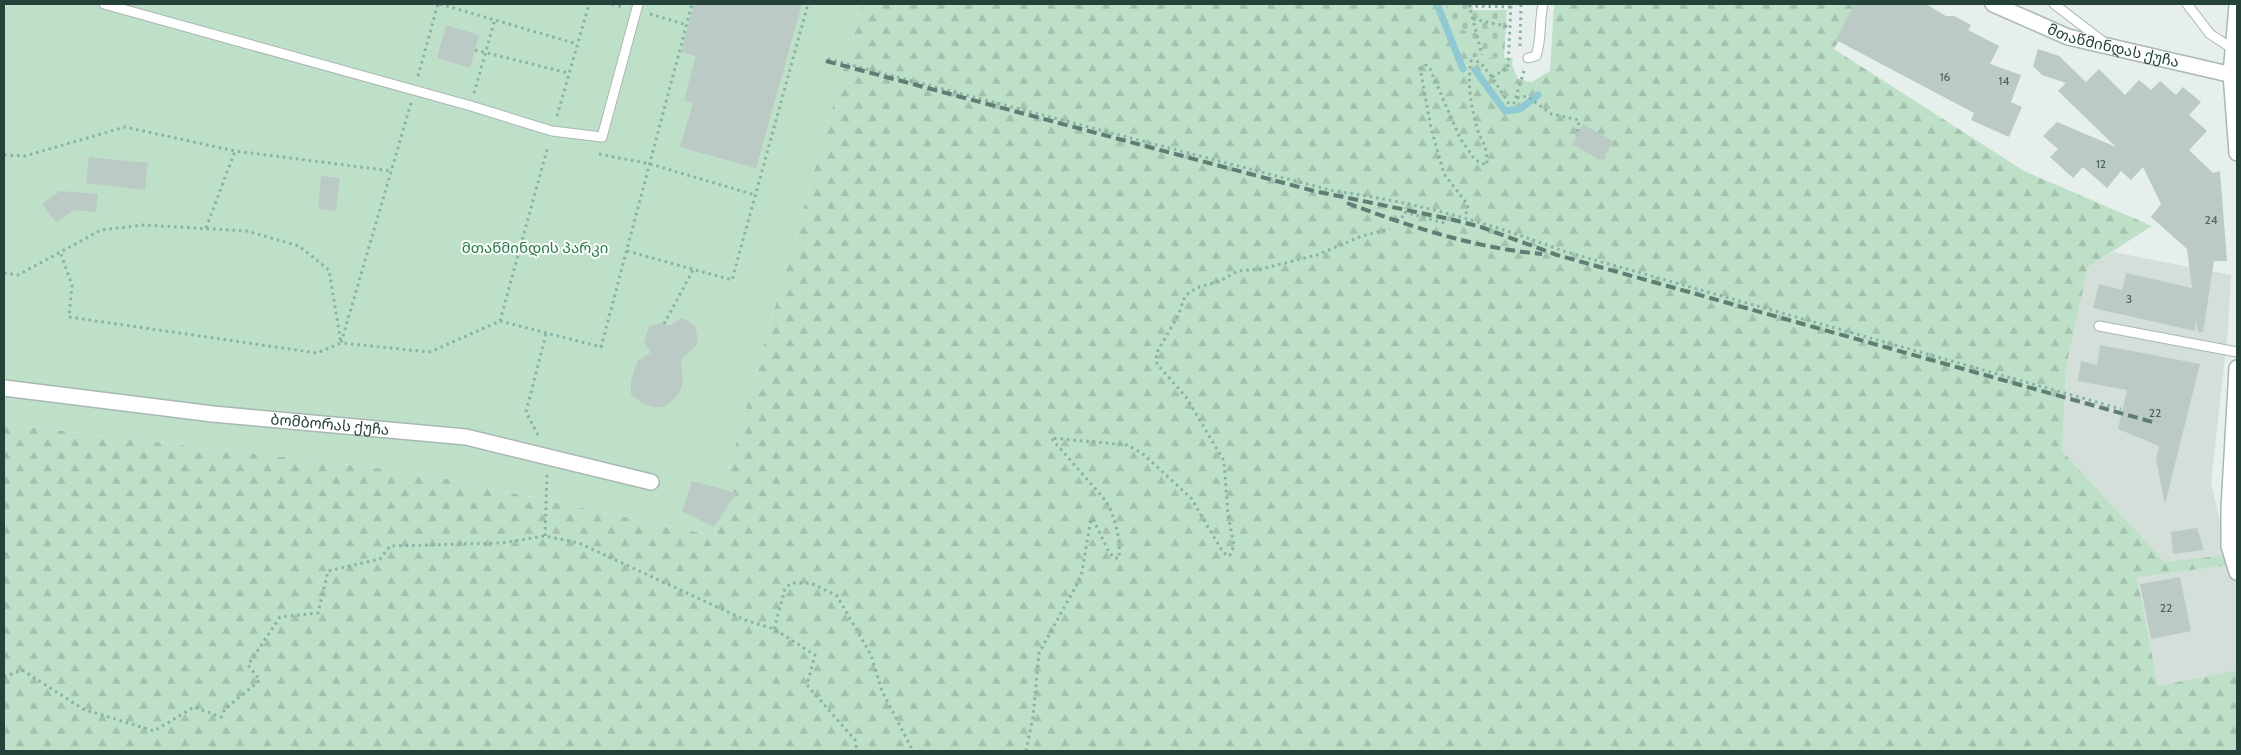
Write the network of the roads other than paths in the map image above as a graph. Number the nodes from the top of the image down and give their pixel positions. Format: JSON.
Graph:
{"nodes":[{"id":1,"x":104,"y":4,"type":"edge"},
{"id":2,"x":638,"y":4,"type":"edge"},
{"id":3,"x":1543,"y":4,"type":"edge"},
{"id":4,"x":1993,"y":4,"type":"edge"},
{"id":5,"x":2054,"y":4,"type":"edge"},
{"id":6,"x":2187,"y":4,"type":"edge"},
{"id":7,"x":2237,"y":6,"type":"edge"},
{"id":8,"x":2109,"y":46,"type":"junction"},
{"id":9,"x":2233,"y":50,"type":"junction"},
{"id":10,"x":1528,"y":58,"type":"road end"},
{"id":11,"x":2234,"y":75,"type":"edge"},
{"id":12,"x":2237,"y":153,"type":"edge"},
{"id":13,"x":2099,"y":326,"type":"dead end"},
{"id":14,"x":2237,"y":352,"type":"edge"},
{"id":15,"x":2237,"y":368,"type":"edge"},
{"id":16,"x":2237,"y":374,"type":"edge"},
{"id":17,"x":4,"y":388,"type":"edge"},
{"id":18,"x":651,"y":482,"type":"dead end"},
{"id":19,"x":2237,"y":572,"type":"edge"}],
"edges":[{"from":1,"to":2,"type":"lane"},
{"from":3,"to":10,"type":"lane"},
{"from":4,"to":8,"type":"street","name":"მთაწმინდას ქუჩა"},
{"from":5,"to":8,"type":"lane"},
{"from":6,"to":9,"type":"lane"},
{"from":7,"to":9,"type":"street"},
{"from":8,"to":11,"type":"street","name":"მთაწმინდას ქუჩა"},
{"from":9,"to":11,"type":"street"},
{"from":11,"to":12,"type":"street"},
{"from":13,"to":14,"type":"lane"},
{"from":15,"to":16,"type":"street"},
{"from":16,"to":19,"type":"street"},
{"from":17,"to":18,"type":"street","name":"ბომბორას ქუჩა"}]}
